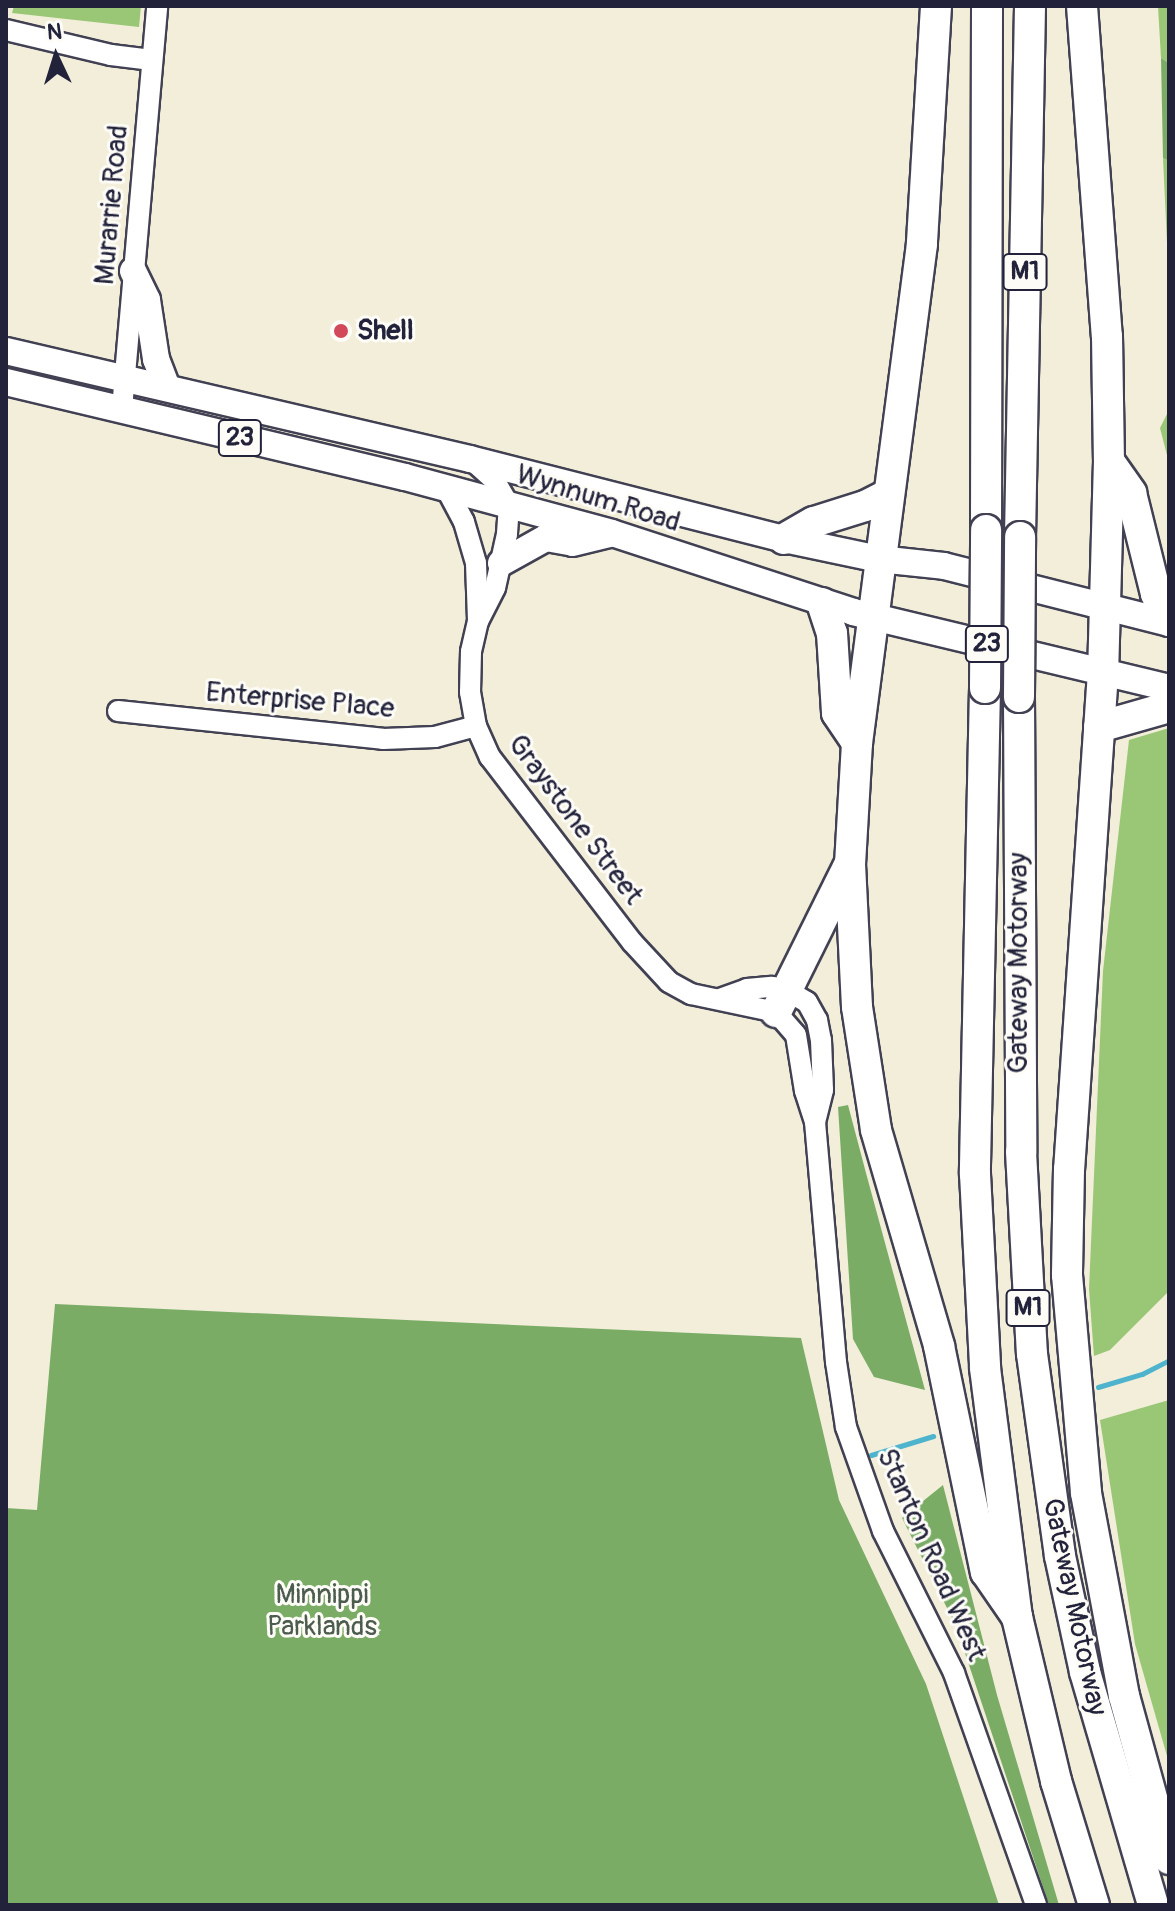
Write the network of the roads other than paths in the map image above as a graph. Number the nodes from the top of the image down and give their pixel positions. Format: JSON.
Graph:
{"nodes":[{"id":1,"x":157,"y":6,"type":"edge"},
{"id":2,"x":936,"y":6,"type":"edge"},
{"id":3,"x":987,"y":6,"type":"edge"},
{"id":4,"x":1030,"y":6,"type":"edge"},
{"id":5,"x":1082,"y":6,"type":"edge"},
{"id":6,"x":6,"y":30,"type":"edge"},
{"id":7,"x":152,"y":60,"type":"junction"},
{"id":8,"x":133,"y":271,"type":"junction"},
{"id":9,"x":6,"y":351,"type":"edge"},
{"id":10,"x":127,"y":378,"type":"junction"},
{"id":11,"x":6,"y":382,"type":"edge"},
{"id":12,"x":167,"y":388,"type":"junction"},
{"id":13,"x":122,"y":409,"type":"junction"},
{"id":14,"x":470,"y":459,"type":"junction"},
{"id":15,"x":1109,"y":461,"type":"junction"},
{"id":16,"x":446,"y":488,"type":"junction"},
{"id":17,"x":889,"y":494,"type":"junction"},
{"id":18,"x":509,"y":505,"type":"junction"},
{"id":19,"x":612,"y":533,"type":"junction"},
{"id":20,"x":784,"y":539,"type":"junction"},
{"id":21,"x":879,"y":559,"type":"junction"},
{"id":22,"x":501,"y":563,"type":"junction"},
{"id":23,"x":822,"y":603,"type":"junction"},
{"id":24,"x":1105,"y":604,"type":"junction"},
{"id":25,"x":872,"y":617,"type":"junction"},
{"id":26,"x":478,"y":621,"type":"junction"},
{"id":27,"x":1169,"y":622,"type":"edge"},
{"id":28,"x":1103,"y":672,"type":"junction"},
{"id":29,"x":1169,"y":688,"type":"edge"},
{"id":30,"x":1169,"y":707,"type":"edge"},
{"id":31,"x":118,"y":711,"type":"dead end"},
{"id":32,"x":476,"y":726,"type":"junction"},
{"id":33,"x":1099,"y":727,"type":"junction"},
{"id":34,"x":857,"y":743,"type":"junction"},
{"id":35,"x":850,"y":864,"type":"junction"},
{"id":36,"x":781,"y":1001,"type":"junction"},
{"id":37,"x":1017,"y":1617,"type":"junction"},
{"id":38,"x":1169,"y":1859,"type":"edge"},
{"id":39,"x":1036,"y":1905,"type":"edge"},
{"id":40,"x":1094,"y":1905,"type":"edge"},
{"id":41,"x":1153,"y":1905,"type":"edge"}],
"edges":[{"from":1,"to":7,"type":"street","name":"Murarrie Road"},
{"from":2,"to":17,"type":"highway"},
{"from":3,"to":37,"type":"highway","name":"Gateway Motorway","number":"M1","bridge":true},
{"from":4,"to":41,"type":"highway","name":"Gateway Motorway","number":"M1","bridge":true},
{"from":5,"to":15,"type":"highway"},
{"from":6,"to":7,"type":"street"},
{"from":7,"to":8,"type":"street","name":"Murarrie Road"},
{"from":8,"to":10,"type":"street","name":"Murarrie Road"},
{"from":8,"to":12,"type":"main road"},
{"from":9,"to":10,"type":"main road","name":"Wynnum Road","number":"23"},
{"from":10,"to":12,"type":"main road","name":"Wynnum Road","number":"23"},
{"from":10,"to":13,"type":"street","name":"Murarrie Road"},
{"from":11,"to":13,"type":"main road","name":"Wynnum Road","number":"23"},
{"from":12,"to":14,"type":"main road","name":"Wynnum Road","number":"23"},
{"from":13,"to":16,"type":"main road","name":"Wynnum Road","number":"23"},
{"from":14,"to":18,"type":"street"},
{"from":14,"to":20,"type":"main road","name":"Wynnum Road","number":"23"},
{"from":15,"to":24,"type":"highway"},
{"from":15,"to":27,"type":"highway"},
{"from":16,"to":18,"type":"main road","name":"Wynnum Road","number":"23"},
{"from":16,"to":26,"type":"street","name":"Graystone Street"},
{"from":17,"to":20,"type":"highway"},
{"from":17,"to":21,"type":"highway"},
{"from":18,"to":19,"type":"main road","name":"Wynnum Road","number":"23"},
{"from":18,"to":22,"type":"street","name":"Graystone Street"},
{"from":19,"to":22,"type":"main road"},
{"from":19,"to":23,"type":"main road","name":"Wynnum Road","number":"23"},
{"from":20,"to":21,"type":"main road","name":"Wynnum Road","number":"23"},
{"from":21,"to":24,"type":"main road","name":"Wynnum Road","number":"23"},
{"from":21,"to":25,"type":"highway"},
{"from":22,"to":26,"type":"street","name":"Graystone Street"},
{"from":23,"to":25,"type":"main road","name":"Wynnum Road","number":"23"},
{"from":23,"to":34,"type":"highway"},
{"from":24,"to":27,"type":"main road","name":"Wynnum Road","number":"23"},
{"from":24,"to":28,"type":"highway"},
{"from":25,"to":28,"type":"main road","name":"Wynnum Road","number":"23"},
{"from":25,"to":34,"type":"highway"},
{"from":26,"to":32,"type":"street","name":"Graystone Street"},
{"from":28,"to":29,"type":"main road","name":"Wynnum Road","number":"23"},
{"from":28,"to":33,"type":"highway"},
{"from":30,"to":33,"type":"highway"},
{"from":31,"to":32,"type":"street","name":"Enterprise Place"},
{"from":32,"to":36,"type":"street","name":"Graystone Street"},
{"from":33,"to":38,"type":"highway"},
{"from":34,"to":35,"type":"highway"},
{"from":35,"to":36,"type":"highway"},
{"from":35,"to":37,"type":"highway"},
{"from":36,"to":39,"type":"street","name":"Stanton Road West"},
{"from":37,"to":40,"type":"highway","name":"Gateway Motorway","number":"M1"}]}
